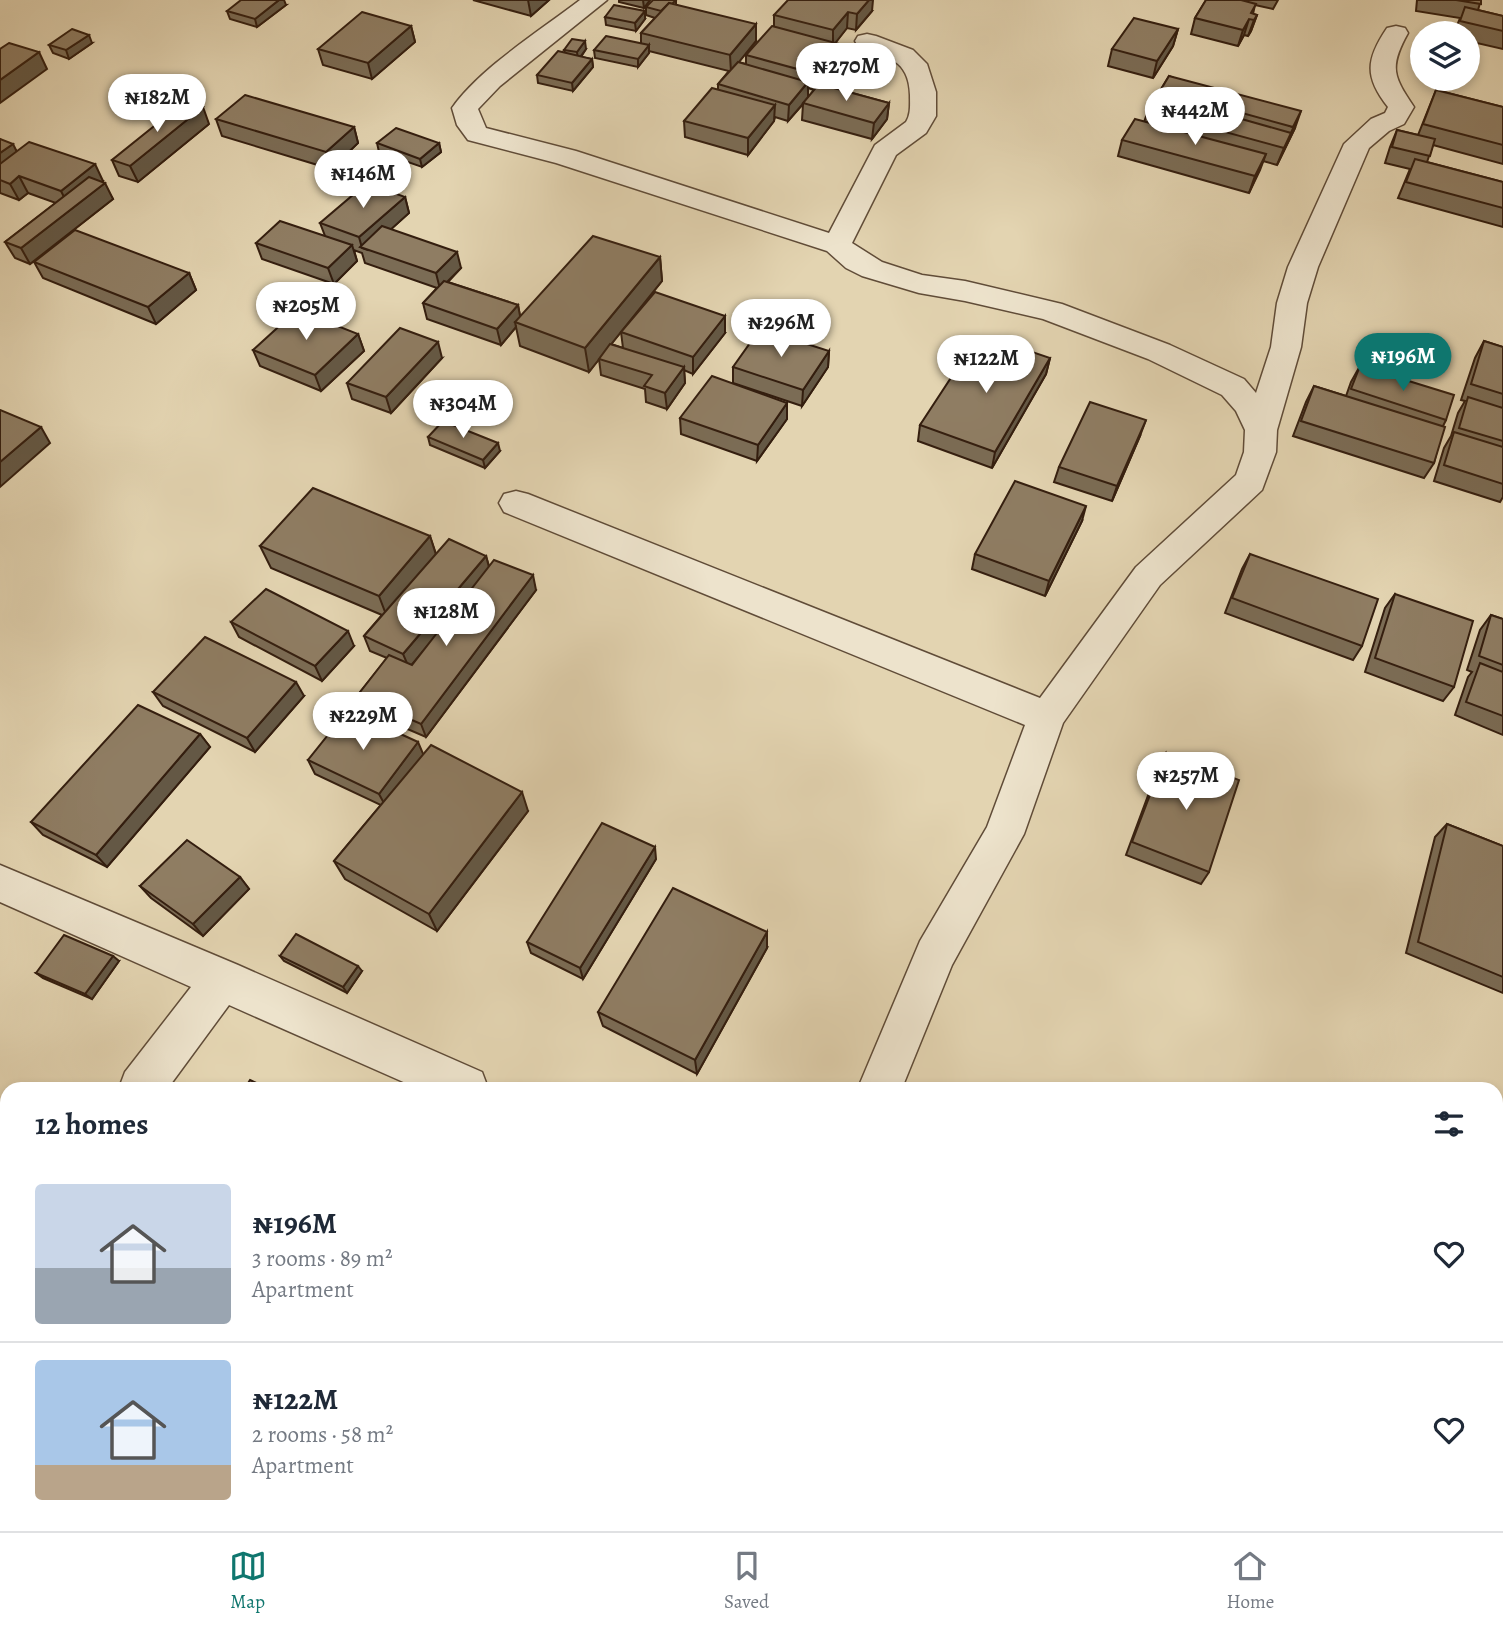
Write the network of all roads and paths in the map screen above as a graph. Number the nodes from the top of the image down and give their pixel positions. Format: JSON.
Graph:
{"nodes":[{"id":1,"x":595,"y":0,"type":"edge"},
{"id":2,"x":1396,"y":33,"type":"dead end"},
{"id":3,"x":867,"y":41,"type":"dead end"},
{"id":4,"x":837,"y":245,"type":"junction"},
{"id":5,"x":1261,"y":430,"type":"junction"},
{"id":6,"x":516,"y":503,"type":"dead end"},
{"id":7,"x":1047,"y":717,"type":"junction"},
{"id":8,"x":0,"y":883,"type":"edge"},
{"id":9,"x":223,"y":979,"type":"junction"},
{"id":10,"x":146,"y":1082,"type":"edge"},
{"id":11,"x":453,"y":1082,"type":"edge"},
{"id":12,"x":882,"y":1082,"type":"edge"}],
"edges":[{"from":1,"to":4,"type":"street"},
{"from":2,"to":5,"type":"street"},
{"from":3,"to":4,"type":"street"},
{"from":4,"to":5,"type":"street"},
{"from":5,"to":7,"type":"street"},
{"from":6,"to":7,"type":"street"},
{"from":7,"to":12,"type":"street"},
{"from":8,"to":9,"type":"street"},
{"from":9,"to":10,"type":"street"},
{"from":9,"to":11,"type":"street"}]}
